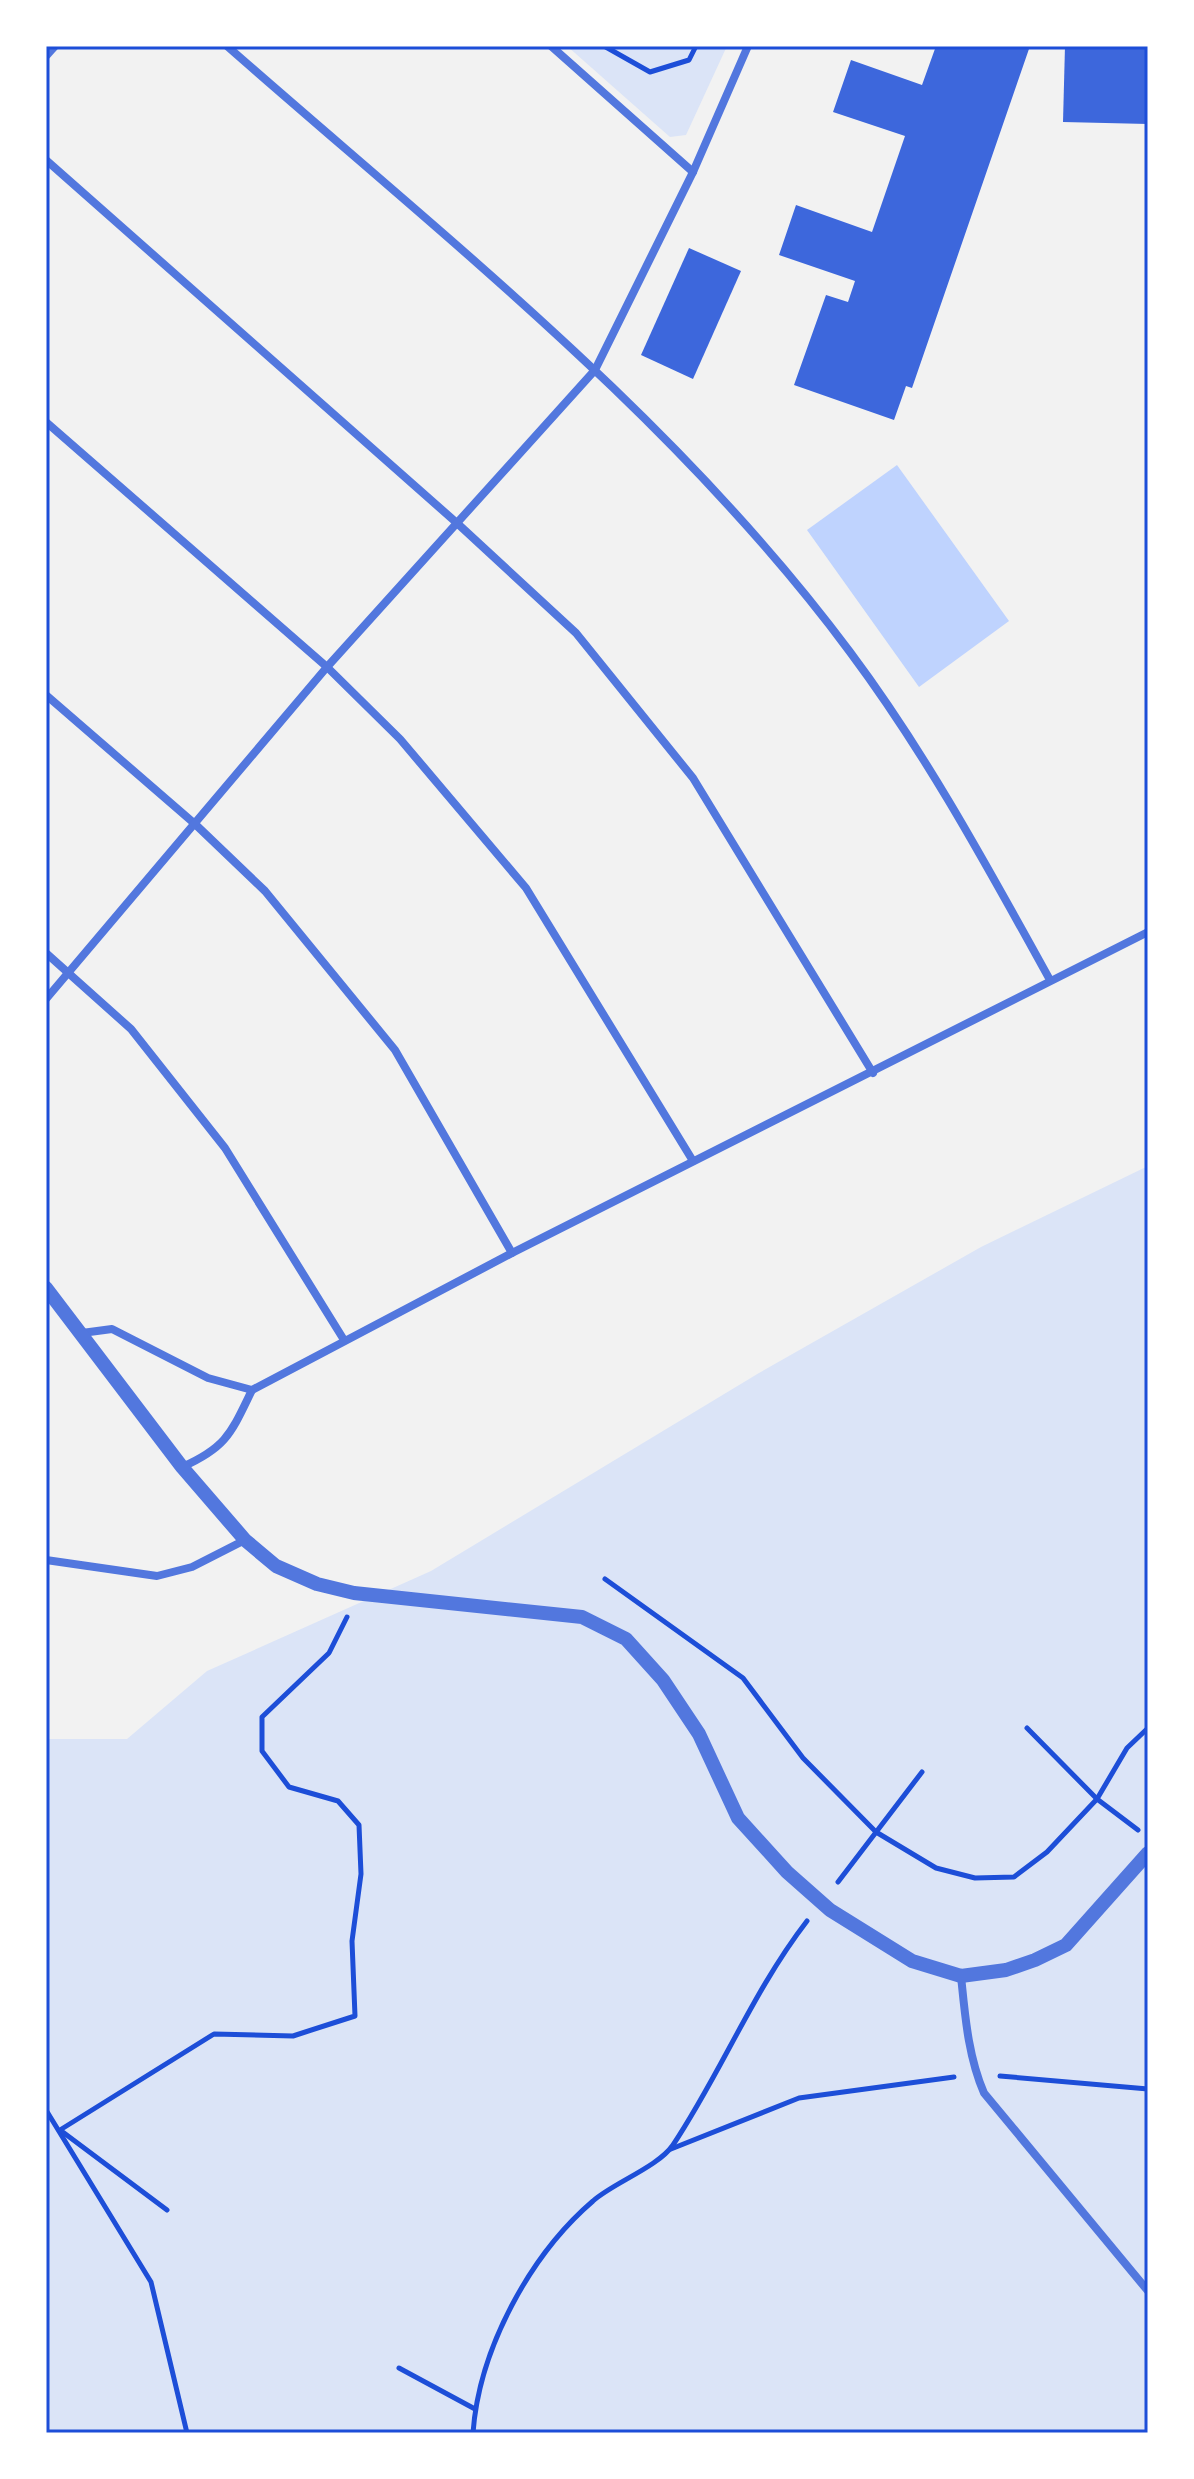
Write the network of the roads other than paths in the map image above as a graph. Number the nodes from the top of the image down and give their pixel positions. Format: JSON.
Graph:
{"nodes":[{"id":1,"x":55,"y":46,"type":"edge"},
{"id":2,"x":227,"y":46,"type":"edge"},
{"id":3,"x":551,"y":46,"type":"edge"},
{"id":4,"x":748,"y":46,"type":"edge"},
{"id":5,"x":46,"y":56,"type":"edge"},
{"id":6,"x":46,"y":160,"type":"edge"},
{"id":7,"x":693,"y":172,"type":"junction"},
{"id":8,"x":595,"y":370,"type":"junction"},
{"id":9,"x":46,"y":422,"type":"edge"},
{"id":10,"x":458,"y":524,"type":"junction"},
{"id":11,"x":327,"y":667,"type":"junction"},
{"id":12,"x":46,"y":695,"type":"edge"},
{"id":13,"x":195,"y":824,"type":"junction"},
{"id":14,"x":1148,"y":932,"type":"edge"},
{"id":15,"x":46,"y":953,"type":"edge"},
{"id":16,"x":69,"y":972,"type":"junction"},
{"id":17,"x":1050,"y":980,"type":"junction"},
{"id":18,"x":46,"y":999,"type":"edge"},
{"id":19,"x":873,"y":1073,"type":"junction"},
{"id":20,"x":693,"y":1161,"type":"junction"},
{"id":21,"x":512,"y":1253,"type":"junction"},
{"id":22,"x":46,"y":1288,"type":"edge"},
{"id":23,"x":82,"y":1333,"type":"junction"},
{"id":24,"x":344,"y":1340,"type":"junction"},
{"id":25,"x":252,"y":1390,"type":"junction"},
{"id":26,"x":182,"y":1467,"type":"junction"},
{"id":27,"x":245,"y":1540,"type":"junction"},
{"id":28,"x":46,"y":1560,"type":"edge"},
{"id":29,"x":1148,"y":1853,"type":"edge"},
{"id":30,"x":961,"y":1976,"type":"junction"},
{"id":31,"x":1148,"y":2291,"type":"edge"}],
"edges":[{"from":1,"to":5,"type":"street"},
{"from":2,"to":8,"type":"street"},
{"from":3,"to":7,"type":"street"},
{"from":4,"to":7,"type":"street"},
{"from":6,"to":10,"type":"street"},
{"from":7,"to":8,"type":"street"},
{"from":8,"to":10,"type":"street"},
{"from":8,"to":17,"type":"street"},
{"from":9,"to":11,"type":"street"},
{"from":10,"to":11,"type":"street"},
{"from":10,"to":19,"type":"street"},
{"from":11,"to":13,"type":"street"},
{"from":11,"to":20,"type":"street"},
{"from":12,"to":13,"type":"street"},
{"from":13,"to":16,"type":"street"},
{"from":13,"to":21,"type":"street"},
{"from":14,"to":17,"type":"street"},
{"from":15,"to":16,"type":"street"},
{"from":16,"to":18,"type":"street"},
{"from":16,"to":24,"type":"street"},
{"from":17,"to":19,"type":"street"},
{"from":19,"to":20,"type":"street"},
{"from":20,"to":21,"type":"street"},
{"from":21,"to":24,"type":"street"},
{"from":22,"to":23,"type":"street"},
{"from":23,"to":25,"type":"street"},
{"from":23,"to":26,"type":"street"},
{"from":24,"to":25,"type":"street"},
{"from":25,"to":26,"type":"street"},
{"from":26,"to":27,"type":"street"},
{"from":27,"to":28,"type":"street"},
{"from":27,"to":30,"type":"street"},
{"from":29,"to":30,"type":"street"},
{"from":30,"to":31,"type":"street"}]}
